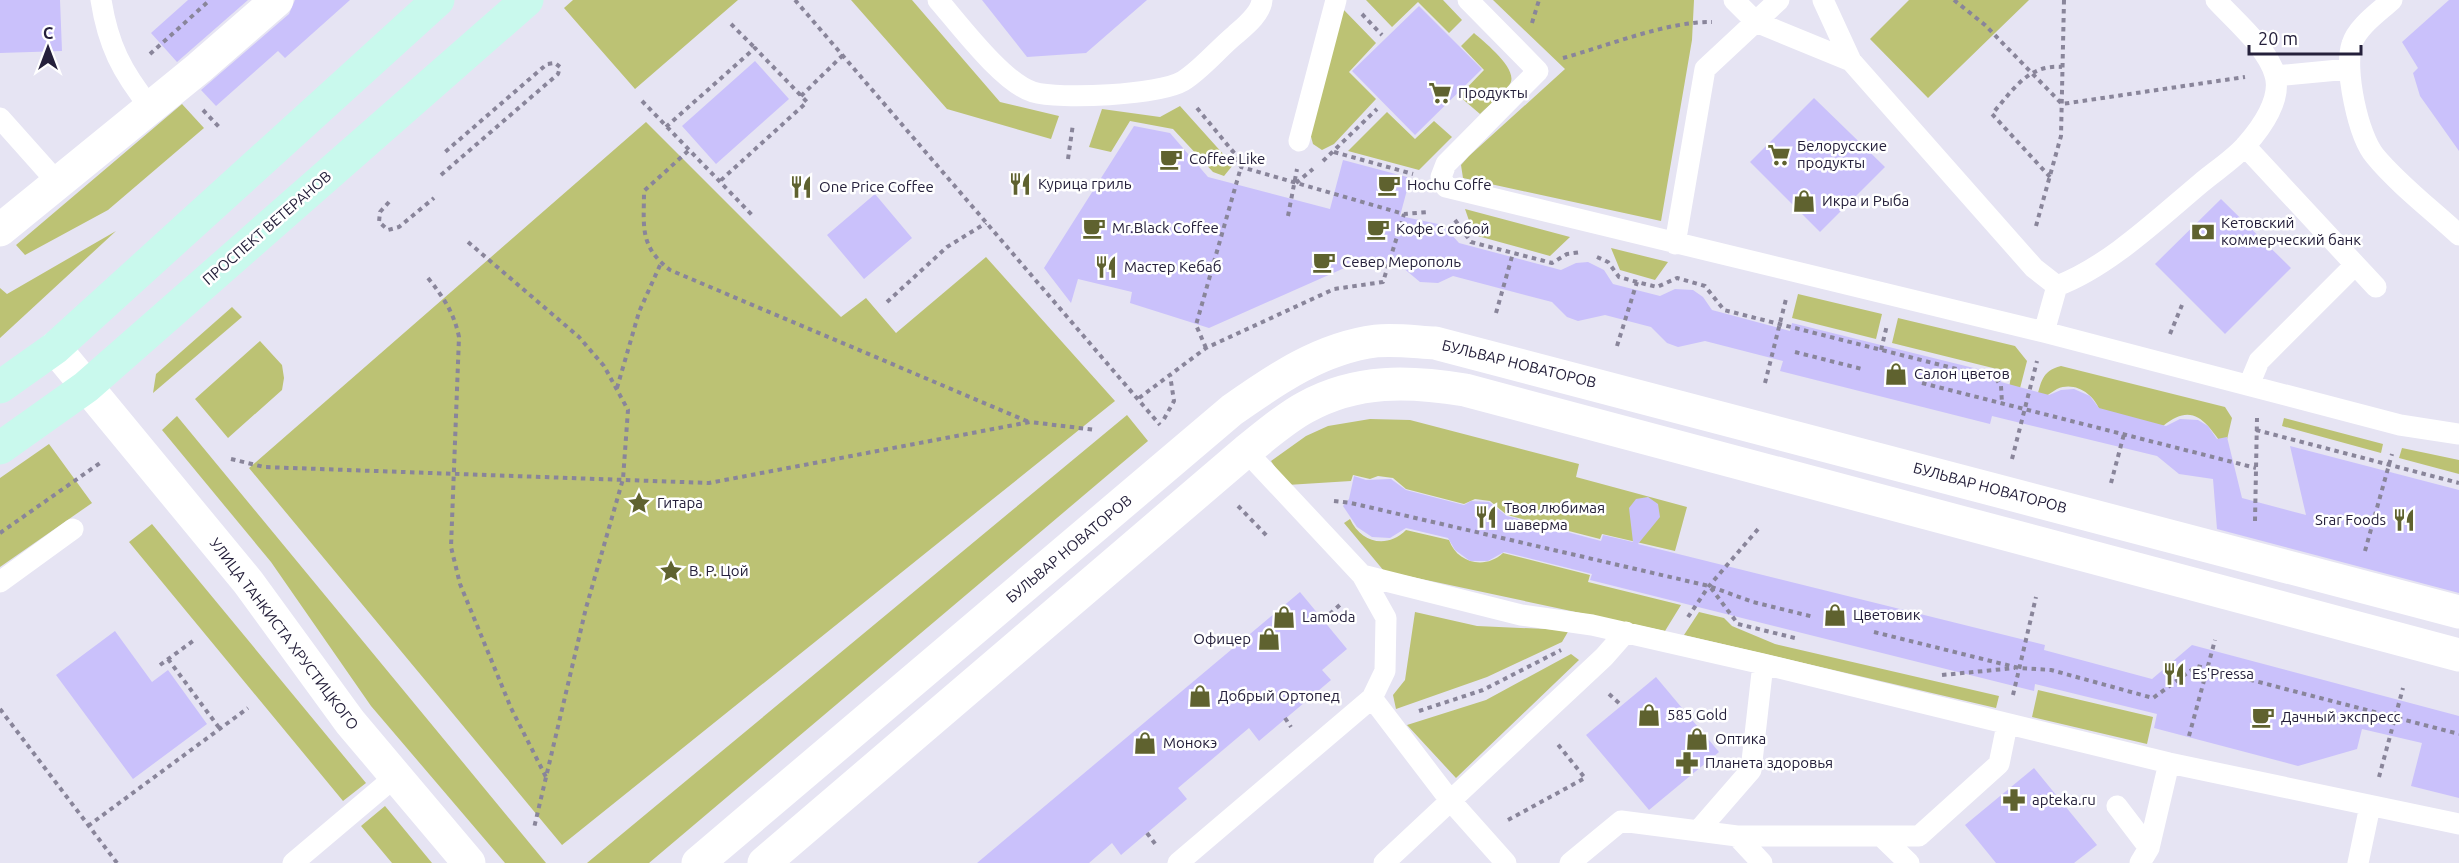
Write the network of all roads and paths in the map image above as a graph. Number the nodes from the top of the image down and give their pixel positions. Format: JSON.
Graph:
{"nodes":[{"id":1,"x":101,"y":0,"type":"edge"},
{"id":2,"x":210,"y":0,"type":"edge"},
{"id":3,"x":277,"y":0,"type":"edge"},
{"id":4,"x":438,"y":0,"type":"edge"},
{"id":5,"x":527,"y":0,"type":"edge"},
{"id":6,"x":795,"y":0,"type":"edge"},
{"id":7,"x":938,"y":0,"type":"edge"},
{"id":8,"x":1262,"y":0,"type":"edge"},
{"id":9,"x":1468,"y":0,"type":"edge"},
{"id":10,"x":1539,"y":0,"type":"edge"},
{"id":11,"x":1734,"y":0,"type":"edge"},
{"id":12,"x":1779,"y":0,"type":"edge"},
{"id":13,"x":1823,"y":0,"type":"edge"},
{"id":14,"x":1954,"y":0,"type":"edge"},
{"id":15,"x":2064,"y":0,"type":"edge"},
{"id":16,"x":2216,"y":0,"type":"edge"},
{"id":17,"x":2392,"y":0,"type":"edge"},
{"id":18,"x":1346,"y":4,"type":"edge"},
{"id":19,"x":1697,"y":21,"type":"dead end"},
{"id":20,"x":1756,"y":22,"type":"junction"},
{"id":21,"x":731,"y":24,"type":"dead end"},
{"id":22,"x":1530,"y":28,"type":"dead end"},
{"id":23,"x":1382,"y":35,"type":"dead end"},
{"id":24,"x":161,"y":43,"type":"dead end"},
{"id":25,"x":755,"y":48,"type":"junction"},
{"id":26,"x":843,"y":55,"type":"junction"},
{"id":27,"x":1563,"y":58,"type":"dead end"},
{"id":28,"x":1851,"y":61,"type":"junction"},
{"id":29,"x":2062,"y":67,"type":"junction"},
{"id":30,"x":2349,"y":69,"type":"junction"},
{"id":31,"x":2031,"y":72,"type":"junction"},
{"id":32,"x":2275,"y":76,"type":"junction"},
{"id":33,"x":1182,"y":81,"type":"junction"},
{"id":34,"x":801,"y":96,"type":"junction"},
{"id":35,"x":642,"y":101,"type":"dead end"},
{"id":36,"x":2062,"y":104,"type":"junction"},
{"id":37,"x":199,"y":106,"type":"dead end"},
{"id":38,"x":150,"y":107,"type":"junction"},
{"id":39,"x":1377,"y":109,"type":"dead end"},
{"id":40,"x":0,"y":118,"type":"edge"},
{"id":41,"x":666,"y":127,"type":"junction"},
{"id":42,"x":221,"y":129,"type":"dead end"},
{"id":43,"x":1299,"y":141,"type":"joint"},
{"id":44,"x":2246,"y":146,"type":"junction"},
{"id":45,"x":688,"y":151,"type":"junction"},
{"id":46,"x":445,"y":152,"type":"dead end"},
{"id":47,"x":1334,"y":152,"type":"junction"},
{"id":48,"x":1240,"y":167,"type":"junction"},
{"id":49,"x":441,"y":175,"type":"dead end"},
{"id":50,"x":2050,"y":177,"type":"junction"},
{"id":51,"x":720,"y":182,"type":"junction"},
{"id":52,"x":1443,"y":182,"type":"junction"},
{"id":53,"x":58,"y":183,"type":"junction"},
{"id":54,"x":1296,"y":183,"type":"junction"},
{"id":55,"x":434,"y":198,"type":"dead end"},
{"id":56,"x":389,"y":202,"type":"dead end"},
{"id":57,"x":1438,"y":213,"type":"junction"},
{"id":58,"x":1404,"y":214,"type":"junction"},
{"id":59,"x":752,"y":215,"type":"dead end"},
{"id":60,"x":1288,"y":216,"type":"dead end"},
{"id":61,"x":986,"y":223,"type":"junction"},
{"id":62,"x":0,"y":230,"type":"edge"},
{"id":63,"x":2459,"y":235,"type":"edge"},
{"id":64,"x":468,"y":242,"type":"dead end"},
{"id":65,"x":1676,"y":244,"type":"junction"},
{"id":66,"x":1513,"y":253,"type":"junction"},
{"id":67,"x":2025,"y":258,"type":"junction"},
{"id":68,"x":661,"y":263,"type":"junction"},
{"id":69,"x":2355,"y":265,"type":"junction"},
{"id":70,"x":1793,"y":272,"type":"junction"},
{"id":71,"x":428,"y":279,"type":"dead end"},
{"id":72,"x":1637,"y":282,"type":"junction"},
{"id":73,"x":2057,"y":286,"type":"junction"},
{"id":74,"x":2376,"y":287,"type":"dead end"},
{"id":75,"x":887,"y":302,"type":"dead end"},
{"id":76,"x":1496,"y":313,"type":"dead end"},
{"id":77,"x":1780,"y":324,"type":"junction"},
{"id":78,"x":2044,"y":332,"type":"junction"},
{"id":79,"x":1617,"y":346,"type":"dead end"},
{"id":80,"x":55,"y":348,"type":"junction"},
{"id":81,"x":1206,"y":348,"type":"junction"},
{"id":82,"x":1795,"y":352,"type":"dead end"},
{"id":83,"x":1862,"y":369,"type":"dead end"},
{"id":84,"x":1170,"y":375,"type":"junction"},
{"id":85,"x":1765,"y":383,"type":"dead end"},
{"id":86,"x":1922,"y":383,"type":"dead end"},
{"id":87,"x":2253,"y":386,"type":"junction"},
{"id":88,"x":0,"y":387,"type":"edge"},
{"id":89,"x":86,"y":387,"type":"junction"},
{"id":90,"x":616,"y":389,"type":"junction"},
{"id":91,"x":1139,"y":398,"type":"junction"},
{"id":92,"x":2002,"y":403,"type":"junction"},
{"id":93,"x":2025,"y":410,"type":"junction"},
{"id":94,"x":1030,"y":422,"type":"junction"},
{"id":95,"x":2400,"y":424,"type":"junction"},
{"id":96,"x":2256,"y":429,"type":"junction"},
{"id":97,"x":1096,"y":430,"type":"dead end"},
{"id":98,"x":2459,"y":434,"type":"edge"},
{"id":99,"x":2124,"y":435,"type":"junction"},
{"id":100,"x":0,"y":448,"type":"edge"},
{"id":101,"x":1246,"y":451,"type":"junction"},
{"id":102,"x":231,"y":459,"type":"dead end"},
{"id":103,"x":2012,"y":459,"type":"dead end"},
{"id":104,"x":100,"y":463,"type":"dead end"},
{"id":105,"x":2389,"y":464,"type":"junction"},
{"id":106,"x":2256,"y":468,"type":"junction"},
{"id":107,"x":454,"y":473,"type":"junction"},
{"id":108,"x":623,"y":479,"type":"junction"},
{"id":109,"x":2459,"y":483,"type":"edge"},
{"id":110,"x":2110,"y":486,"type":"dead end"},
{"id":111,"x":1327,"y":501,"type":"dead end"},
{"id":112,"x":1237,"y":504,"type":"dead end"},
{"id":113,"x":2255,"y":524,"type":"dead end"},
{"id":114,"x":1759,"y":528,"type":"dead end"},
{"id":115,"x":73,"y":529,"type":"dead end"},
{"id":116,"x":0,"y":533,"type":"edge"},
{"id":117,"x":1268,"y":537,"type":"dead end"},
{"id":118,"x":2365,"y":552,"type":"dead end"},
{"id":119,"x":1362,"y":575,"type":"junction"},
{"id":120,"x":0,"y":582,"type":"edge"},
{"id":121,"x":1709,"y":586,"type":"junction"},
{"id":122,"x":2036,"y":597,"type":"dead end"},
{"id":123,"x":2459,"y":612,"type":"edge"},
{"id":124,"x":1814,"y":617,"type":"dead end"},
{"id":125,"x":1592,"y":626,"type":"junction"},
{"id":126,"x":1626,"y":632,"type":"junction"},
{"id":127,"x":1874,"y":632,"type":"dead end"},
{"id":128,"x":2215,"y":640,"type":"dead end"},
{"id":129,"x":193,"y":641,"type":"dead end"},
{"id":130,"x":1806,"y":641,"type":"dead end"},
{"id":131,"x":1669,"y":644,"type":"junction"},
{"id":132,"x":2459,"y":655,"type":"edge"},
{"id":133,"x":168,"y":659,"type":"junction"},
{"id":134,"x":1763,"y":664,"type":"junction"},
{"id":135,"x":160,"y":665,"type":"dead end"},
{"id":136,"x":2019,"y":668,"type":"junction"},
{"id":137,"x":2207,"y":669,"type":"junction"},
{"id":138,"x":1930,"y":672,"type":"dead end"},
{"id":139,"x":2403,"y":688,"type":"dead end"},
{"id":140,"x":1372,"y":698,"type":"junction"},
{"id":141,"x":248,"y":708,"type":"dead end"},
{"id":142,"x":0,"y":709,"type":"edge"},
{"id":143,"x":1538,"y":718,"type":"junction"},
{"id":144,"x":2396,"y":718,"type":"junction"},
{"id":145,"x":1390,"y":721,"type":"junction"},
{"id":146,"x":2007,"y":725,"type":"junction"},
{"id":147,"x":220,"y":729,"type":"junction"},
{"id":148,"x":2459,"y":734,"type":"edge"},
{"id":149,"x":2175,"y":765,"type":"junction"},
{"id":150,"x":396,"y":777,"type":"junction"},
{"id":151,"x":546,"y":778,"type":"junction"},
{"id":152,"x":1449,"y":799,"type":"junction"},
{"id":153,"x":2117,"y":806,"type":"dead end"},
{"id":154,"x":2370,"y":806,"type":"junction"},
{"id":155,"x":2459,"y":824,"type":"edge"},
{"id":156,"x":88,"y":826,"type":"junction"},
{"id":157,"x":534,"y":828,"type":"dead end"},
{"id":158,"x":1698,"y":831,"type":"junction"},
{"id":159,"x":1481,"y":835,"type":"junction"},
{"id":160,"x":1737,"y":836,"type":"junction"},
{"id":161,"x":1881,"y":836,"type":"junction"},
{"id":162,"x":2145,"y":855,"type":"edge"},
{"id":163,"x":117,"y":863,"type":"edge"},
{"id":164,"x":293,"y":863,"type":"edge"},
{"id":165,"x":469,"y":863,"type":"edge"},
{"id":166,"x":698,"y":863,"type":"edge"},
{"id":167,"x":764,"y":863,"type":"edge"},
{"id":168,"x":1178,"y":863,"type":"edge"},
{"id":169,"x":1384,"y":863,"type":"edge"},
{"id":170,"x":1506,"y":863,"type":"edge"},
{"id":171,"x":1570,"y":863,"type":"edge"},
{"id":172,"x":1762,"y":863,"type":"edge"},
{"id":173,"x":1909,"y":863,"type":"edge"},
{"id":174,"x":2358,"y":863,"type":"edge"}],
"edges":[{"from":1,"to":38,"type":"lane"},
{"from":2,"to":24,"type":"path"},
{"from":3,"to":38,"type":"street"},
{"from":4,"to":80,"type":"main road"},
{"from":5,"to":89,"type":"main road","name":"ПРОСПЕКТ ВЕТЕРАНОВ"},
{"from":6,"to":26,"type":"path"},
{"from":7,"to":33,"type":"lane"},
{"from":8,"to":33,"type":"lane"},
{"from":9,"to":52,"type":"lane"},
{"from":10,"to":22,"type":"path"},
{"from":11,"to":20,"type":"lane"},
{"from":12,"to":20,"type":"lane"},
{"from":13,"to":28,"type":"lane"},
{"from":14,"to":31,"type":"path"},
{"from":15,"to":29,"type":"path"},
{"from":16,"to":32,"type":"lane"},
{"from":17,"to":30,"type":"lane"},
{"from":18,"to":23,"type":"path"},
{"from":18,"to":43,"type":"lane"},
{"from":19,"to":27,"type":"path"},
{"from":20,"to":28,"type":"lane"},
{"from":20,"to":65,"type":"lane"},
{"from":21,"to":25,"type":"path"},
{"from":25,"to":34,"type":"path"},
{"from":25,"to":41,"type":"path"},
{"from":26,"to":34,"type":"path"},
{"from":26,"to":61,"type":"path"},
{"from":28,"to":67,"type":"lane"},
{"from":29,"to":31,"type":"path"},
{"from":29,"to":36,"type":"path"},
{"from":30,"to":32,"type":"lane"},
{"from":30,"to":63,"type":"lane"},
{"from":31,"to":36,"type":"path"},
{"from":31,"to":50,"type":"path"},
{"from":32,"to":36,"type":"path"},
{"from":32,"to":44,"type":"lane"},
{"from":33,"to":48,"type":"path"},
{"from":34,"to":51,"type":"path"},
{"from":35,"to":41,"type":"path"},
{"from":36,"to":50,"type":"path"},
{"from":37,"to":42,"type":"path"},
{"from":38,"to":53,"type":"street"},
{"from":39,"to":47,"type":"path"},
{"from":40,"to":53,"type":"lane"},
{"from":41,"to":45,"type":"path"},
{"from":43,"to":54,"type":"path"},
{"from":44,"to":69,"type":"lane"},
{"from":44,"to":73,"type":"lane"},
{"from":45,"to":51,"type":"path"},
{"from":45,"to":68,"type":"path"},
{"from":46,"to":49,"type":"path"},
{"from":47,"to":52,"type":"path"},
{"from":47,"to":54,"type":"path"},
{"from":48,"to":54,"type":"path"},
{"from":48,"to":81,"type":"path"},
{"from":50,"to":67,"type":"path"},
{"from":51,"to":59,"type":"path"},
{"from":52,"to":57,"type":"path"},
{"from":52,"to":65,"type":"lane"},
{"from":53,"to":62,"type":"street"},
{"from":54,"to":58,"type":"path"},
{"from":54,"to":60,"type":"path"},
{"from":55,"to":56,"type":"path"},
{"from":57,"to":58,"type":"path"},
{"from":57,"to":66,"type":"path"},
{"from":58,"to":81,"type":"path"},
{"from":61,"to":75,"type":"path"},
{"from":61,"to":91,"type":"path"},
{"from":64,"to":90,"type":"path"},
{"from":65,"to":70,"type":"lane"},
{"from":66,"to":72,"type":"path"},
{"from":66,"to":76,"type":"path"},
{"from":67,"to":73,"type":"lane"},
{"from":68,"to":90,"type":"path"},
{"from":68,"to":94,"type":"path"},
{"from":69,"to":74,"type":"lane"},
{"from":69,"to":87,"type":"lane"},
{"from":70,"to":77,"type":"path"},
{"from":70,"to":78,"type":"lane"},
{"from":71,"to":107,"type":"path"},
{"from":72,"to":77,"type":"path"},
{"from":72,"to":79,"type":"path"},
{"from":73,"to":78,"type":"lane"},
{"from":77,"to":85,"type":"path"},
{"from":77,"to":92,"type":"path"},
{"from":78,"to":87,"type":"lane"},
{"from":78,"to":93,"type":"path"},
{"from":80,"to":88,"type":"main road"},
{"from":80,"to":89,"type":"street","name":"УЛИЦА ТАНКИСТА ХРУСТИЦКОГО"},
{"from":81,"to":84,"type":"path"},
{"from":82,"to":83,"type":"path"},
{"from":84,"to":91,"type":"path"},
{"from":84,"to":91,"type":"path"},
{"from":86,"to":92,"type":"path"},
{"from":87,"to":95,"type":"lane"},
{"from":87,"to":96,"type":"path"},
{"from":89,"to":100,"type":"main road","name":"ПРОСПЕКТ ВЕТЕРАНОВ"},
{"from":89,"to":150,"type":"street","name":"УЛИЦА ТАНКИСТА ХРУСТИЦКОГО"},
{"from":90,"to":108,"type":"path"},
{"from":92,"to":93,"type":"path"},
{"from":93,"to":99,"type":"path"},
{"from":93,"to":103,"type":"path"},
{"from":94,"to":97,"type":"path"},
{"from":94,"to":108,"type":"path"},
{"from":95,"to":98,"type":"lane"},
{"from":95,"to":105,"type":"path"},
{"from":96,"to":105,"type":"path"},
{"from":96,"to":106,"type":"path"},
{"from":99,"to":106,"type":"path"},
{"from":99,"to":110,"type":"path"},
{"from":101,"to":119,"type":"lane"},
{"from":101,"to":132,"type":"street"},
{"from":101,"to":167,"type":"street"},
{"from":102,"to":107,"type":"path"},
{"from":104,"to":116,"type":"path"},
{"from":105,"to":109,"type":"path"},
{"from":105,"to":118,"type":"path"},
{"from":106,"to":113,"type":"path"},
{"from":107,"to":108,"type":"path"},
{"from":107,"to":151,"type":"path"},
{"from":108,"to":151,"type":"path"},
{"from":111,"to":121,"type":"path"},
{"from":112,"to":117,"type":"path"},
{"from":114,"to":121,"type":"path"},
{"from":115,"to":120,"type":"lane"},
{"from":119,"to":125,"type":"lane"},
{"from":119,"to":140,"type":"lane"},
{"from":121,"to":124,"type":"path"},
{"from":121,"to":130,"type":"path"},
{"from":121,"to":131,"type":"path"},
{"from":122,"to":136,"type":"path"},
{"from":123,"to":166,"type":"street","name":"БУЛЬВАР НОВАТОРОВ"},
{"from":125,"to":126,"type":"lane"},
{"from":125,"to":145,"type":"path"},
{"from":126,"to":131,"type":"lane"},
{"from":126,"to":143,"type":"lane"},
{"from":127,"to":136,"type":"path"},
{"from":128,"to":137,"type":"path"},
{"from":129,"to":133,"type":"path"},
{"from":131,"to":134,"type":"lane"},
{"from":133,"to":135,"type":"path"},
{"from":133,"to":147,"type":"path"},
{"from":134,"to":146,"type":"lane"},
{"from":134,"to":158,"type":"lane"},
{"from":136,"to":137,"type":"path"},
{"from":136,"to":138,"type":"path"},
{"from":136,"to":146,"type":"path"},
{"from":137,"to":144,"type":"path"},
{"from":137,"to":149,"type":"path"},
{"from":139,"to":144,"type":"path"},
{"from":140,"to":145,"type":"lane"},
{"from":140,"to":168,"type":"lane"},
{"from":141,"to":147,"type":"path"},
{"from":142,"to":156,"type":"path"},
{"from":143,"to":152,"type":"lane"},
{"from":143,"to":159,"type":"path"},
{"from":144,"to":148,"type":"path"},
{"from":144,"to":154,"type":"path"},
{"from":145,"to":152,"type":"lane"},
{"from":146,"to":149,"type":"lane"},
{"from":146,"to":161,"type":"lane"},
{"from":147,"to":156,"type":"path"},
{"from":149,"to":154,"type":"lane"},
{"from":149,"to":162,"type":"lane"},
{"from":150,"to":164,"type":"lane"},
{"from":150,"to":165,"type":"street","name":"УЛИЦА ТАНКИСТА ХРУСТИЦКОГО"},
{"from":151,"to":157,"type":"path"},
{"from":152,"to":159,"type":"lane"},
{"from":152,"to":169,"type":"lane"},
{"from":153,"to":162,"type":"lane"},
{"from":154,"to":155,"type":"lane"},
{"from":154,"to":174,"type":"lane"},
{"from":156,"to":163,"type":"path"},
{"from":158,"to":160,"type":"lane"},
{"from":158,"to":171,"type":"lane"},
{"from":159,"to":170,"type":"lane"},
{"from":160,"to":161,"type":"lane"},
{"from":160,"to":172,"type":"lane"},
{"from":161,"to":173,"type":"lane"}]}
